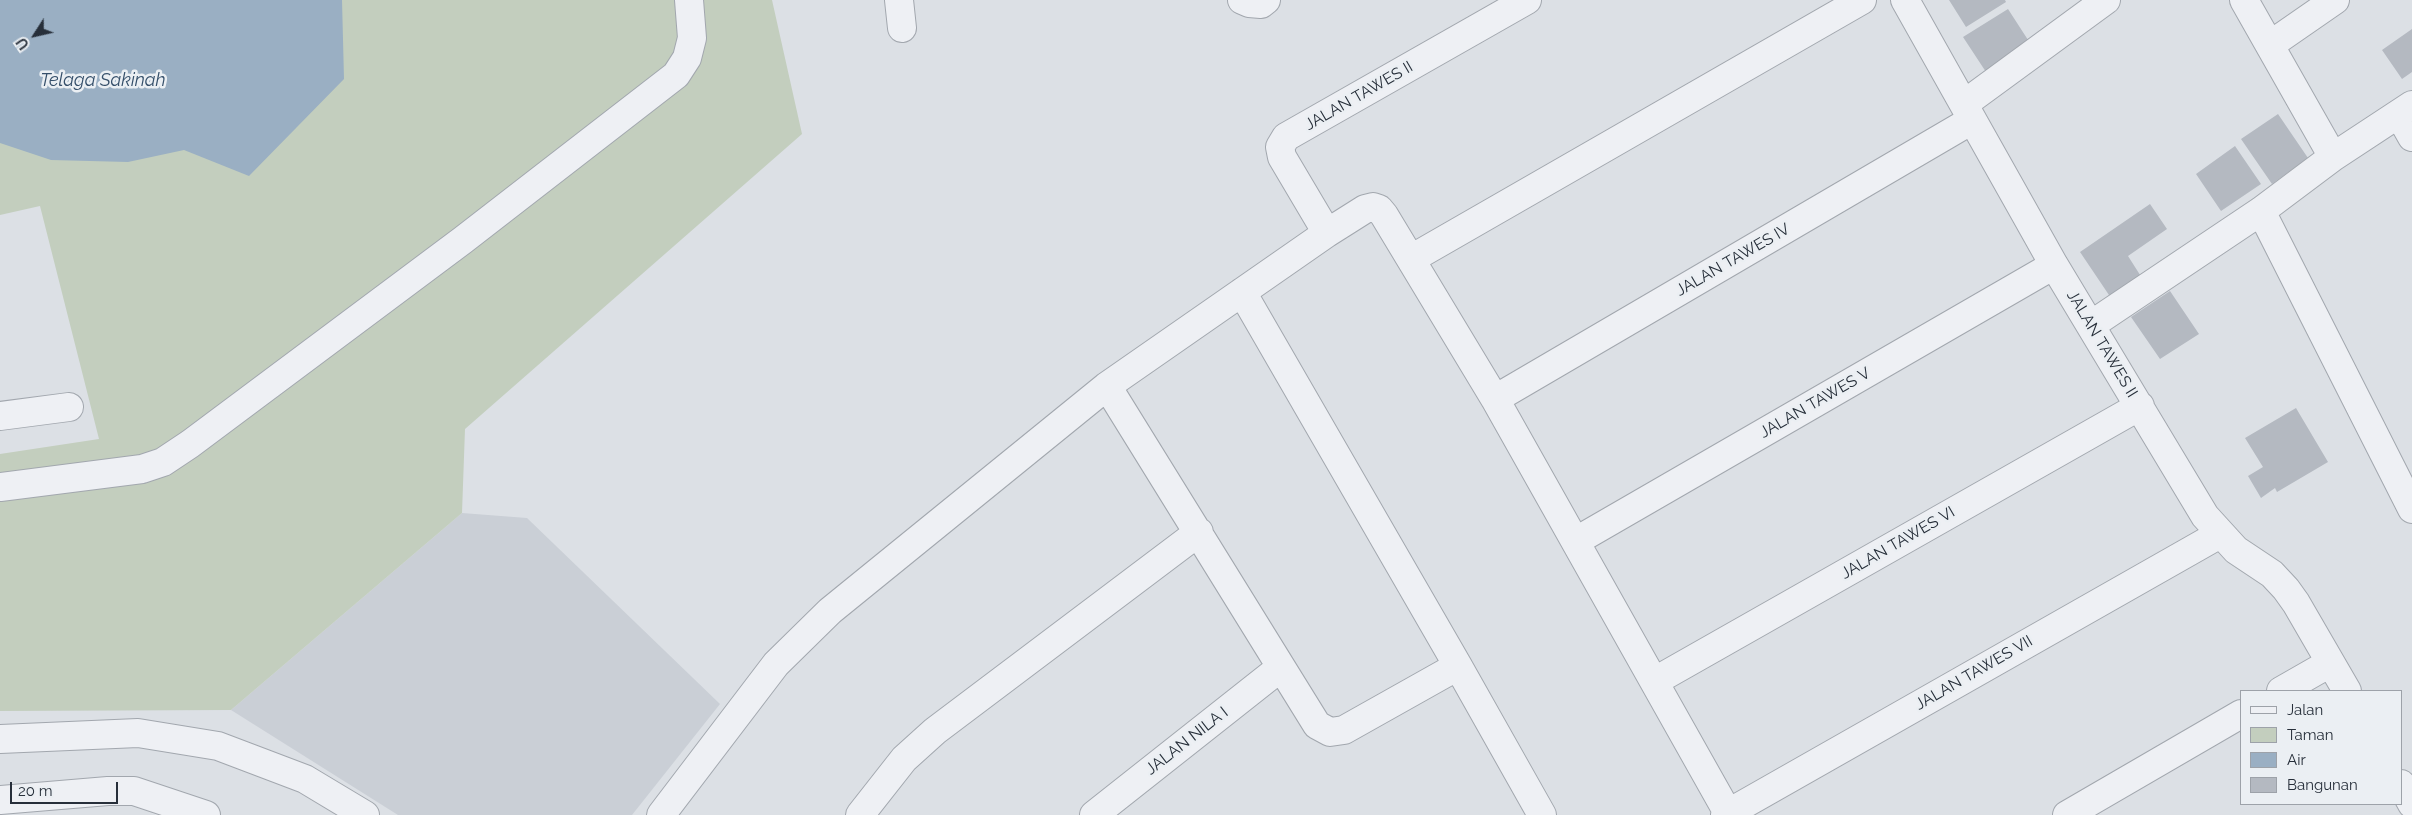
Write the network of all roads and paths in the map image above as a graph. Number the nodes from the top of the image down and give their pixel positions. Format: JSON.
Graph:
{"nodes":[{"id":1,"x":689,"y":0,"type":"edge"},
{"id":2,"x":899,"y":0,"type":"edge"},
{"id":3,"x":1242,"y":0,"type":"edge"},
{"id":4,"x":1266,"y":0,"type":"edge"},
{"id":5,"x":1527,"y":0,"type":"edge"},
{"id":6,"x":1862,"y":0,"type":"edge"},
{"id":7,"x":1905,"y":0,"type":"edge"},
{"id":8,"x":2106,"y":0,"type":"edge"},
{"id":9,"x":2244,"y":0,"type":"edge"},
{"id":10,"x":2335,"y":0,"type":"edge"},
{"id":11,"x":902,"y":28,"type":"dead end"},
{"id":12,"x":2270,"y":45,"type":"junction"},
{"id":13,"x":2406,"y":110,"type":"edge"},
{"id":14,"x":1968,"y":112,"type":"junction"},
{"id":15,"x":2412,"y":137,"type":"edge"},
{"id":16,"x":2332,"y":157,"type":"junction"},
{"id":17,"x":2261,"y":211,"type":"junction"},
{"id":18,"x":1327,"y":233,"type":"junction"},
{"id":19,"x":1411,"y":259,"type":"junction"},
{"id":20,"x":2054,"y":265,"type":"junction"},
{"id":21,"x":1242,"y":292,"type":"junction"},
{"id":22,"x":2091,"y":325,"type":"junction"},
{"id":23,"x":1107,"y":386,"type":"junction"},
{"id":24,"x":1495,"y":399,"type":"junction"},
{"id":25,"x":2140,"y":406,"type":"junction"},
{"id":26,"x":69,"y":407,"type":"dead end"},
{"id":27,"x":0,"y":416,"type":"edge"},
{"id":28,"x":0,"y":487,"type":"edge"},
{"id":29,"x":2412,"y":509,"type":"edge"},
{"id":30,"x":1199,"y":532,"type":"junction"},
{"id":31,"x":2220,"y":534,"type":"junction"},
{"id":32,"x":1576,"y":542,"type":"junction"},
{"id":33,"x":2330,"y":663,"type":"junction"},
{"id":34,"x":1458,"y":666,"type":"junction"},
{"id":35,"x":1280,"y":668,"type":"junction"},
{"id":36,"x":1655,"y":681,"type":"junction"},
{"id":37,"x":2283,"y":690,"type":"edge"},
{"id":38,"x":2346,"y":690,"type":"edge"},
{"id":39,"x":2240,"y":715,"type":"edge"},
{"id":40,"x":0,"y":739,"type":"edge"},
{"id":41,"x":2402,"y":786,"type":"edge"},
{"id":42,"x":0,"y":800,"type":"edge"},
{"id":43,"x":2412,"y":804,"type":"edge"},
{"id":44,"x":1726,"y":814,"type":"edge"},
{"id":45,"x":206,"y":815,"type":"edge"},
{"id":46,"x":365,"y":815,"type":"edge"},
{"id":47,"x":661,"y":815,"type":"edge"},
{"id":48,"x":860,"y":815,"type":"edge"},
{"id":49,"x":1094,"y":815,"type":"edge"},
{"id":50,"x":1542,"y":815,"type":"edge"},
{"id":51,"x":2067,"y":815,"type":"edge"},
{"id":52,"x":2393,"y":815,"type":"edge"}],
"edges":[{"from":1,"to":28,"type":"street"},
{"from":2,"to":11,"type":"street"},
{"from":3,"to":4,"type":"street"},
{"from":5,"to":18,"type":"street","name":"JALAN TAWES II"},
{"from":6,"to":19,"type":"street"},
{"from":7,"to":14,"type":"street","name":"JALAN TAWES II"},
{"from":8,"to":14,"type":"street","name":"JALAN TAWES IV"},
{"from":9,"to":12,"type":"street"},
{"from":10,"to":12,"type":"street"},
{"from":12,"to":16,"type":"street"},
{"from":13,"to":15,"type":"street"},
{"from":13,"to":16,"type":"street"},
{"from":14,"to":20,"type":"street","name":"JALAN TAWES II"},
{"from":14,"to":24,"type":"street","name":"JALAN TAWES IV"},
{"from":16,"to":17,"type":"street"},
{"from":17,"to":22,"type":"street"},
{"from":17,"to":29,"type":"street"},
{"from":18,"to":19,"type":"street"},
{"from":18,"to":21,"type":"street"},
{"from":19,"to":24,"type":"street"},
{"from":20,"to":22,"type":"street","name":"JALAN TAWES II"},
{"from":20,"to":32,"type":"street","name":"JALAN TAWES V"},
{"from":21,"to":23,"type":"street"},
{"from":21,"to":34,"type":"street"},
{"from":22,"to":25,"type":"street","name":"JALAN TAWES II"},
{"from":23,"to":30,"type":"street"},
{"from":23,"to":47,"type":"street"},
{"from":24,"to":32,"type":"street"},
{"from":25,"to":31,"type":"street","name":"JALAN TAWES II"},
{"from":25,"to":36,"type":"street","name":"JALAN TAWES VI"},
{"from":26,"to":27,"type":"street"},
{"from":30,"to":35,"type":"street"},
{"from":30,"to":48,"type":"street"},
{"from":31,"to":33,"type":"street","name":"JALAN TAWES II"},
{"from":31,"to":44,"type":"street","name":"JALAN TAWES VII"},
{"from":32,"to":36,"type":"street"},
{"from":33,"to":37,"type":"street"},
{"from":33,"to":38,"type":"street","name":"JALAN TAWES II"},
{"from":34,"to":35,"type":"street"},
{"from":34,"to":50,"type":"street"},
{"from":35,"to":49,"type":"street","name":"JALAN NILA I"},
{"from":36,"to":44,"type":"street"},
{"from":39,"to":51,"type":"street"},
{"from":40,"to":46,"type":"street"},
{"from":41,"to":43,"type":"street"},
{"from":42,"to":45,"type":"street"},
{"from":43,"to":52,"type":"street"}]}
